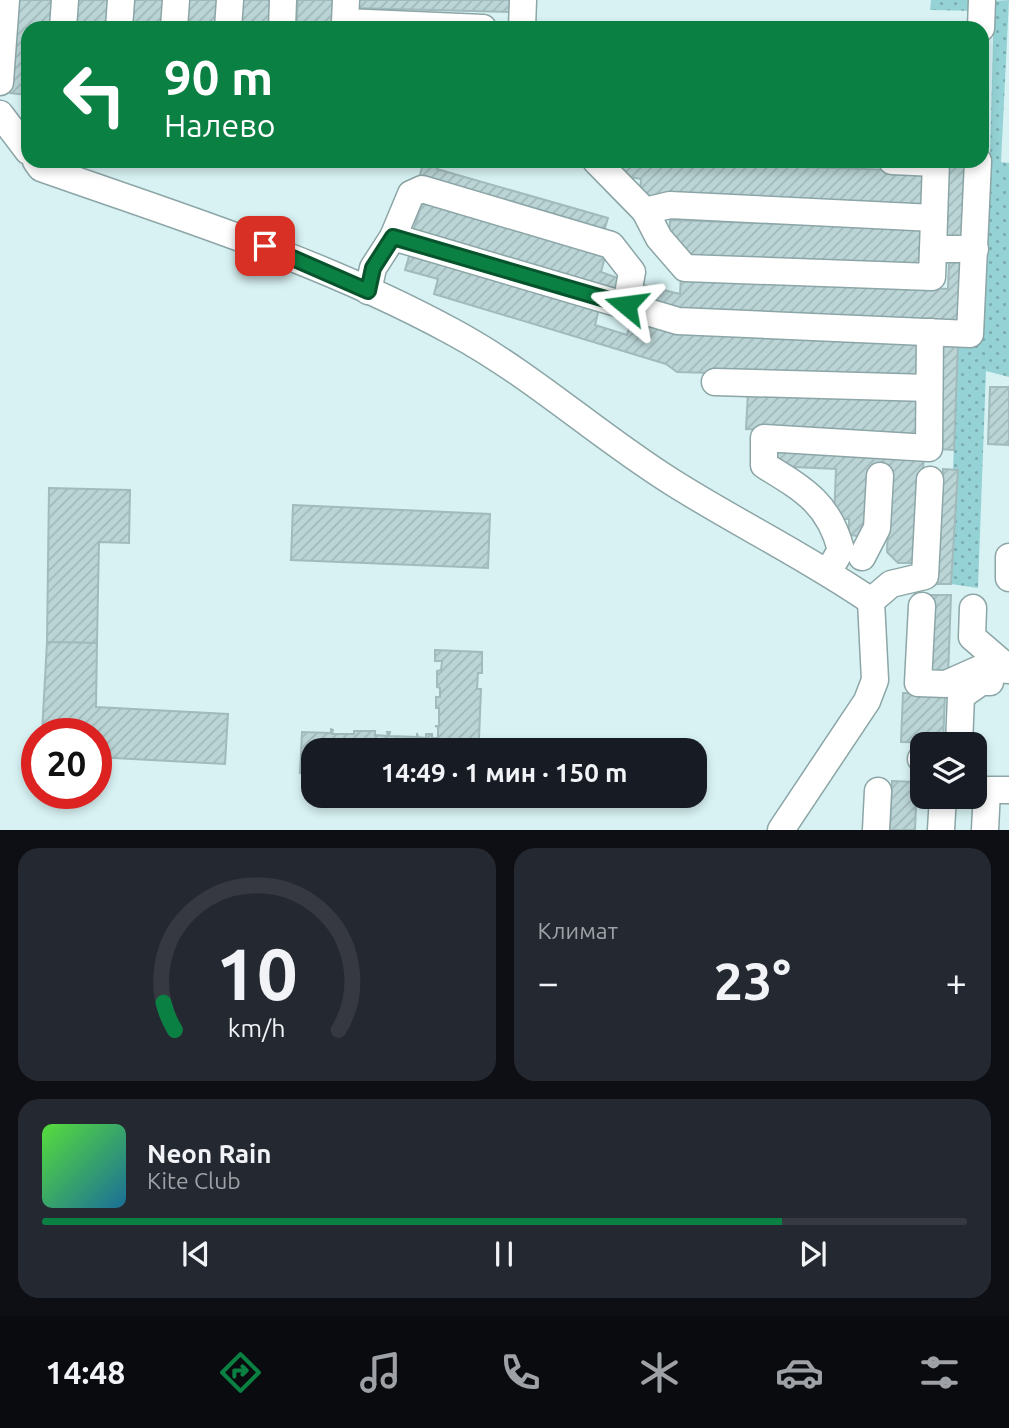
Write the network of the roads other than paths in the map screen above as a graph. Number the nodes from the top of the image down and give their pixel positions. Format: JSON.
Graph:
{"nodes":[{"id":1,"x":6,"y":0,"type":"edge"},
{"id":2,"x":65,"y":0,"type":"edge"},
{"id":3,"x":121,"y":0,"type":"edge"},
{"id":4,"x":176,"y":0,"type":"edge"},
{"id":5,"x":230,"y":0,"type":"edge"},
{"id":6,"x":284,"y":0,"type":"edge"},
{"id":7,"x":346,"y":0,"type":"edge"},
{"id":8,"x":523,"y":0,"type":"edge"},
{"id":9,"x":982,"y":0,"type":"edge"},
{"id":10,"x":64,"y":21,"type":"edge"},
{"id":11,"x":120,"y":21,"type":"edge"},
{"id":12,"x":174,"y":21,"type":"edge"},
{"id":13,"x":228,"y":21,"type":"edge"},
{"id":14,"x":282,"y":21,"type":"edge"},
{"id":15,"x":345,"y":21,"type":"edge"},
{"id":16,"x":522,"y":21,"type":"edge"},
{"id":17,"x":981,"y":21,"type":"edge"},
{"id":18,"x":0,"y":82,"type":"edge"},
{"id":19,"x":0,"y":114,"type":"edge"},
{"id":20,"x":21,"y":142,"type":"edge"},
{"id":21,"x":41,"y":168,"type":"edge"},
{"id":22,"x":603,"y":168,"type":"edge"},
{"id":23,"x":936,"y":168,"type":"edge"},
{"id":24,"x":978,"y":168,"type":"edge"},
{"id":25,"x":645,"y":211,"type":"junction"},
{"id":26,"x":934,"y":218,"type":"junction"},
{"id":27,"x":393,"y":237,"type":"junction"},
{"id":28,"x":933,"y":249,"type":"junction"},
{"id":29,"x":975,"y":249,"type":"junction"},
{"id":30,"x":368,"y":291,"type":"junction"},
{"id":31,"x":626,"y":305,"type":"junction"},
{"id":32,"x":930,"y":332,"type":"junction"},
{"id":33,"x":715,"y":382,"type":"dead end"},
{"id":34,"x":929,"y":388,"type":"junction"},
{"id":35,"x":880,"y":476,"type":"dead end"},
{"id":36,"x":930,"y":481,"type":"dead end"},
{"id":37,"x":1009,"y":557,"type":"edge"},
{"id":38,"x":844,"y":560,"type":"junction"},
{"id":39,"x":1009,"y":578,"type":"edge"},
{"id":40,"x":891,"y":584,"type":"junction"},
{"id":41,"x":871,"y":601,"type":"junction"},
{"id":42,"x":922,"y":606,"type":"dead end"},
{"id":43,"x":973,"y":608,"type":"dead end"},
{"id":44,"x":1009,"y":670,"type":"edge"},
{"id":45,"x":1009,"y":683,"type":"edge"},
{"id":46,"x":960,"y":732,"type":"edge"},
{"id":47,"x":990,"y":790,"type":"edge"},
{"id":48,"x":878,"y":791,"type":"dead end"},
{"id":49,"x":943,"y":809,"type":"edge"},
{"id":50,"x":781,"y":830,"type":"edge"},
{"id":51,"x":876,"y":830,"type":"edge"},
{"id":52,"x":942,"y":830,"type":"edge"},
{"id":53,"x":985,"y":830,"type":"edge"}],
"edges":[{"from":1,"to":18,"type":"street"},
{"from":2,"to":10,"type":"street"},
{"from":3,"to":11,"type":"street"},
{"from":4,"to":12,"type":"street"},
{"from":5,"to":13,"type":"street"},
{"from":6,"to":14,"type":"street"},
{"from":7,"to":15,"type":"street"},
{"from":8,"to":16,"type":"street"},
{"from":9,"to":17,"type":"street"},
{"from":19,"to":20,"type":"street"},
{"from":21,"to":30,"type":"street"},
{"from":22,"to":25,"type":"street"},
{"from":23,"to":26,"type":"street"},
{"from":24,"to":29,"type":"street"},
{"from":25,"to":26,"type":"street"},
{"from":25,"to":28,"type":"street"},
{"from":26,"to":28,"type":"street"},
{"from":27,"to":30,"type":"street"},
{"from":27,"to":31,"type":"street"},
{"from":27,"to":31,"type":"street"},
{"from":28,"to":29,"type":"street"},
{"from":29,"to":32,"type":"street"},
{"from":30,"to":38,"type":"street"},
{"from":31,"to":32,"type":"street"},
{"from":32,"to":34,"type":"street"},
{"from":33,"to":34,"type":"street"},
{"from":34,"to":38,"type":"street"},
{"from":35,"to":38,"type":"street"},
{"from":36,"to":40,"type":"street"},
{"from":37,"to":39,"type":"street"},
{"from":38,"to":40,"type":"street"},
{"from":38,"to":41,"type":"street"},
{"from":40,"to":41,"type":"street"},
{"from":41,"to":50,"type":"street"},
{"from":42,"to":44,"type":"street"},
{"from":43,"to":44,"type":"street"},
{"from":45,"to":46,"type":"street"},
{"from":47,"to":53,"type":"street"},
{"from":48,"to":51,"type":"street"},
{"from":49,"to":52,"type":"street"}]}
